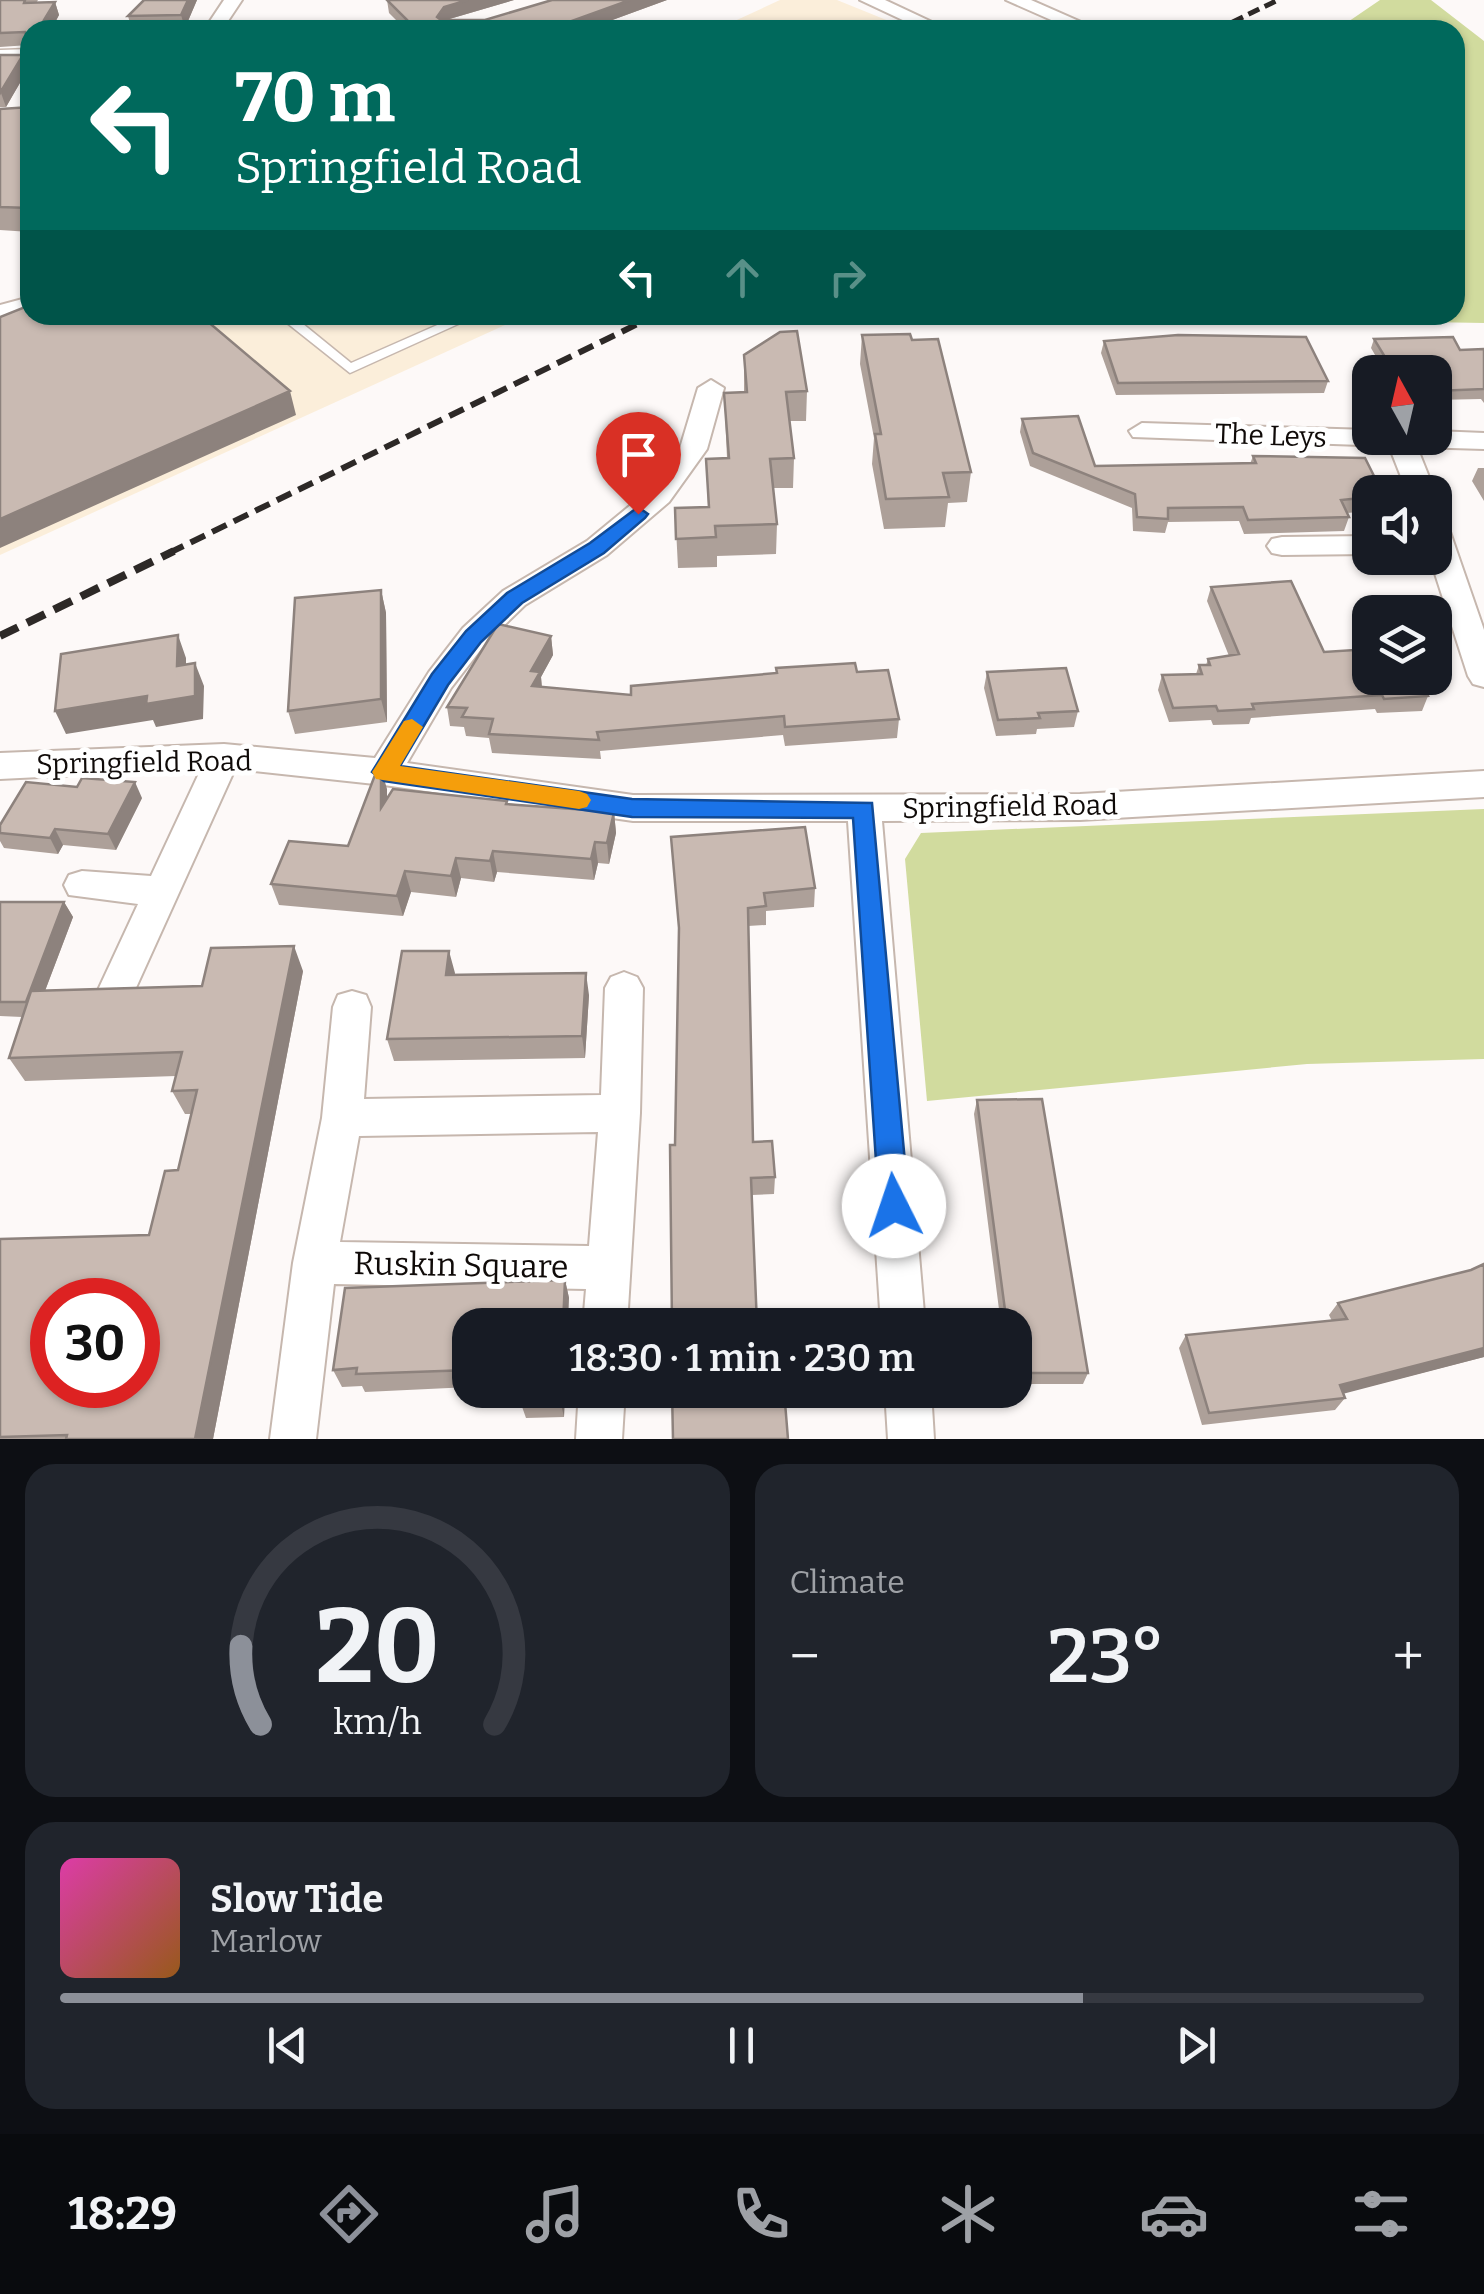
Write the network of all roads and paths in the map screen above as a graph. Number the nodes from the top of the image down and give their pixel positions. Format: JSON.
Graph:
{"nodes":[{"id":1,"x":869,"y":0,"type":"edge"},
{"id":2,"x":1015,"y":0,"type":"edge"},
{"id":3,"x":916,"y":20,"type":"edge"},
{"id":4,"x":1065,"y":20,"type":"edge"},
{"id":5,"x":296,"y":325,"type":"edge"},
{"id":6,"x":448,"y":325,"type":"edge"},
{"id":7,"x":712,"y":388,"type":"dead end"},
{"id":8,"x":1142,"y":432,"type":"dead end"},
{"id":9,"x":1352,"y":438,"type":"edge"},
{"id":10,"x":1452,"y":440,"type":"edge"},
{"id":11,"x":1484,"y":441,"type":"edge"},
{"id":12,"x":1352,"y":545,"type":"edge"},
{"id":13,"x":1282,"y":546,"type":"dead end"},
{"id":14,"x":1449,"y":575,"type":"edge"},
{"id":15,"x":1484,"y":676,"type":"edge"},
{"id":16,"x":224,"y":756,"type":"junction"},
{"id":17,"x":0,"y":766,"type":"edge"},
{"id":18,"x":384,"y":772,"type":"junction"},
{"id":19,"x":1484,"y":784,"type":"edge"},
{"id":20,"x":864,"y":809,"type":"junction"},
{"id":21,"x":82,"y":885,"type":"dead end"},
{"id":22,"x":161,"y":891,"type":"junction"},
{"id":23,"x":624,"y":988,"type":"dead end"},
{"id":24,"x":117,"y":990,"type":"edge"},
{"id":25,"x":352,"y":1007,"type":"dead end"},
{"id":26,"x":620,"y":1112,"type":"junction"},
{"id":27,"x":342,"y":1118,"type":"junction"},
{"id":28,"x":315,"y":1263,"type":"junction"},
{"id":29,"x":608,"y":1268,"type":"junction"},
{"id":30,"x":606,"y":1308,"type":"edge"},
{"id":31,"x":902,"y":1308,"type":"edge"},
{"id":32,"x":601,"y":1408,"type":"edge"},
{"id":33,"x":909,"y":1408,"type":"edge"},
{"id":34,"x":293,"y":1439,"type":"edge"},
{"id":35,"x":599,"y":1439,"type":"edge"},
{"id":36,"x":911,"y":1439,"type":"edge"}],
"edges":[{"from":1,"to":3,"type":"street"},
{"from":2,"to":4,"type":"street"},
{"from":5,"to":6,"type":"lane"},
{"from":7,"to":18,"type":"street"},
{"from":8,"to":9,"type":"street","name":"The Leys"},
{"from":10,"to":11,"type":"street","name":"The Leys"},
{"from":12,"to":13,"type":"street"},
{"from":14,"to":15,"type":"street"},
{"from":16,"to":17,"type":"street","name":"Springfield Road"},
{"from":16,"to":18,"type":"street","name":"Springfield Road"},
{"from":16,"to":22,"type":"street"},
{"from":18,"to":20,"type":"street","name":"Springfield Road"},
{"from":19,"to":20,"type":"street","name":"Springfield Road"},
{"from":20,"to":31,"type":"street"},
{"from":21,"to":22,"type":"street"},
{"from":22,"to":24,"type":"street"},
{"from":23,"to":26,"type":"street","name":"Ruskin Square"},
{"from":25,"to":27,"type":"street","name":"Ruskin Square"},
{"from":26,"to":27,"type":"street"},
{"from":26,"to":29,"type":"street","name":"Ruskin Square"},
{"from":27,"to":28,"type":"street","name":"Ruskin Square"},
{"from":28,"to":29,"type":"street","name":"Ruskin Square"},
{"from":28,"to":34,"type":"street","name":"Ruskin Square"},
{"from":29,"to":30,"type":"street","name":"Ruskin Square"},
{"from":32,"to":35,"type":"street"},
{"from":33,"to":36,"type":"street"}]}
